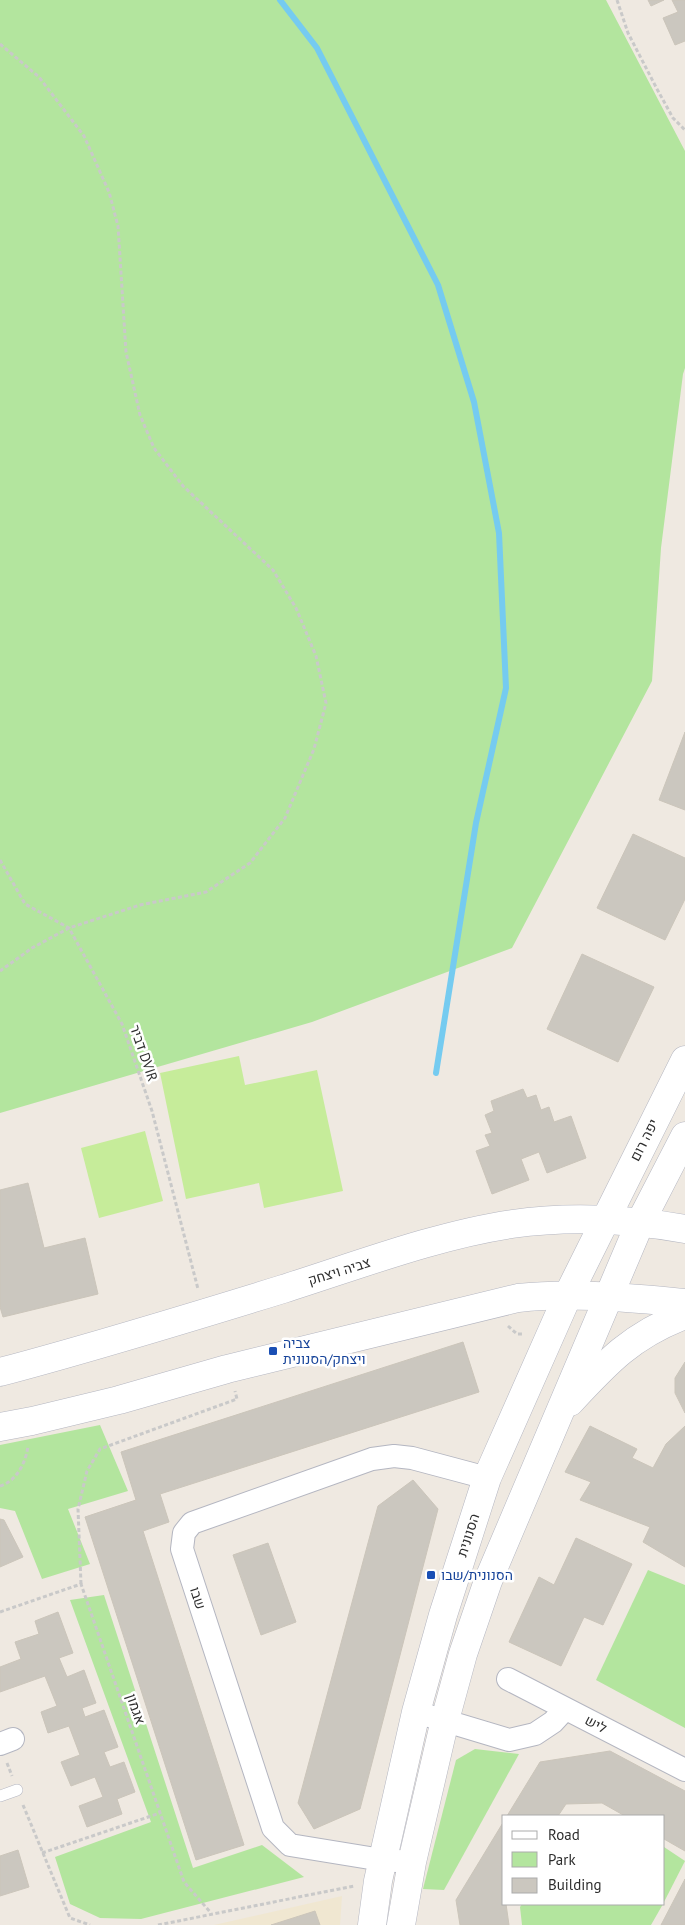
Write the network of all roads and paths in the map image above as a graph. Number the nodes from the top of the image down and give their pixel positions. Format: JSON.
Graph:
{"nodes":[{"id":1,"x":617,"y":0,"type":"edge"},
{"id":2,"x":0,"y":44,"type":"edge"},
{"id":3,"x":685,"y":130,"type":"edge"},
{"id":4,"x":0,"y":860,"type":"edge"},
{"id":5,"x":69,"y":928,"type":"junction"},
{"id":6,"x":0,"y":971,"type":"edge"},
{"id":7,"x":685,"y":1060,"type":"edge"},
{"id":8,"x":685,"y":1136,"type":"edge"},
{"id":9,"x":685,"y":1178,"type":"edge"},
{"id":10,"x":604,"y":1220,"type":"junction"},
{"id":11,"x":640,"y":1223,"type":"junction"},
{"id":12,"x":685,"y":1229,"type":"edge"},
{"id":13,"x":199,"y":1292,"type":"dead end"},
{"id":14,"x":568,"y":1295,"type":"junction"},
{"id":15,"x":609,"y":1296,"type":"junction"},
{"id":16,"x":685,"y":1303,"type":"edge"},
{"id":17,"x":685,"y":1315,"type":"edge"},
{"id":18,"x":505,"y":1325,"type":"dead end"},
{"id":19,"x":551,"y":1334,"type":"junction"},
{"id":20,"x":0,"y":1372,"type":"edge"},
{"id":21,"x":232,"y":1384,"type":"dead end"},
{"id":22,"x":557,"y":1416,"type":"junction"},
{"id":23,"x":0,"y":1427,"type":"edge"},
{"id":24,"x":30,"y":1436,"type":"dead end"},
{"id":25,"x":486,"y":1478,"type":"junction"},
{"id":26,"x":0,"y":1486,"type":"edge"},
{"id":27,"x":81,"y":1584,"type":"junction"},
{"id":28,"x":0,"y":1612,"type":"edge"},
{"id":29,"x":508,"y":1679,"type":"dead end"},
{"id":30,"x":565,"y":1708,"type":"junction"},
{"id":31,"x":416,"y":1712,"type":"junction"},
{"id":32,"x":445,"y":1720,"type":"junction"},
{"id":33,"x":5,"y":1742,"type":"edge"},
{"id":34,"x":685,"y":1770,"type":"edge"},
{"id":35,"x":16,"y":1790,"type":"junction"},
{"id":36,"x":0,"y":1796,"type":"edge"},
{"id":37,"x":160,"y":1813,"type":"junction"},
{"id":38,"x":42,"y":1852,"type":"junction"},
{"id":39,"x":412,"y":1862,"type":"junction"},
{"id":40,"x":380,"y":1871,"type":"junction"},
{"id":41,"x":211,"y":1913,"type":"junction"},
{"id":42,"x":90,"y":1925,"type":"edge"},
{"id":43,"x":158,"y":1925,"type":"edge"},
{"id":44,"x":372,"y":1925,"type":"edge"},
{"id":45,"x":401,"y":1925,"type":"edge"}],
"edges":[{"from":1,"to":3,"type":"path"},
{"from":2,"to":5,"type":"path"},
{"from":4,"to":5,"type":"path"},
{"from":5,"to":6,"type":"path"},
{"from":5,"to":13,"type":"path","name":"דביר DVIR"},
{"from":7,"to":10,"type":"street","name":"יפה רום"},
{"from":8,"to":9,"type":"street"},
{"from":8,"to":11,"type":"street"},
{"from":10,"to":11,"type":"street","name":"צביה ויצחק"},
{"from":10,"to":14,"type":"street","name":"הסנונית"},
{"from":10,"to":20,"type":"street","name":"צביה ויצחק"},
{"from":11,"to":12,"type":"street","name":"צביה ויצחק"},
{"from":11,"to":15,"type":"street"},
{"from":14,"to":15,"type":"street"},
{"from":14,"to":19,"type":"street","name":"הסנונית"},
{"from":14,"to":23,"type":"street"},
{"from":15,"to":16,"type":"street"},
{"from":15,"to":22,"type":"street"},
{"from":17,"to":22,"type":"street"},
{"from":18,"to":19,"type":"path"},
{"from":19,"to":25,"type":"street","name":"הסנונית"},
{"from":21,"to":27,"type":"path","name":"אגמון"},
{"from":22,"to":32,"type":"street"},
{"from":24,"to":26,"type":"path"},
{"from":25,"to":31,"type":"street","name":"הסנונית"},
{"from":25,"to":40,"type":"street","name":"שבו"},
{"from":27,"to":28,"type":"path"},
{"from":27,"to":37,"type":"path","name":"אגמון"},
{"from":29,"to":30,"type":"street","name":"ליש"},
{"from":30,"to":32,"type":"street"},
{"from":30,"to":34,"type":"street","name":"ליש"},
{"from":31,"to":32,"type":"street"},
{"from":31,"to":40,"type":"street","name":"הסנונית"},
{"from":32,"to":39,"type":"street"},
{"from":33,"to":35,"type":"path"},
{"from":35,"to":36,"type":"lane"},
{"from":35,"to":38,"type":"path"},
{"from":37,"to":38,"type":"path"},
{"from":37,"to":41,"type":"path","name":"אגמון"},
{"from":38,"to":42,"type":"path"},
{"from":39,"to":40,"type":"street","name":"שבו"},
{"from":39,"to":45,"type":"street"},
{"from":40,"to":41,"type":"path"},
{"from":40,"to":44,"type":"street","name":"הסנונית"},
{"from":41,"to":43,"type":"path"}]}
